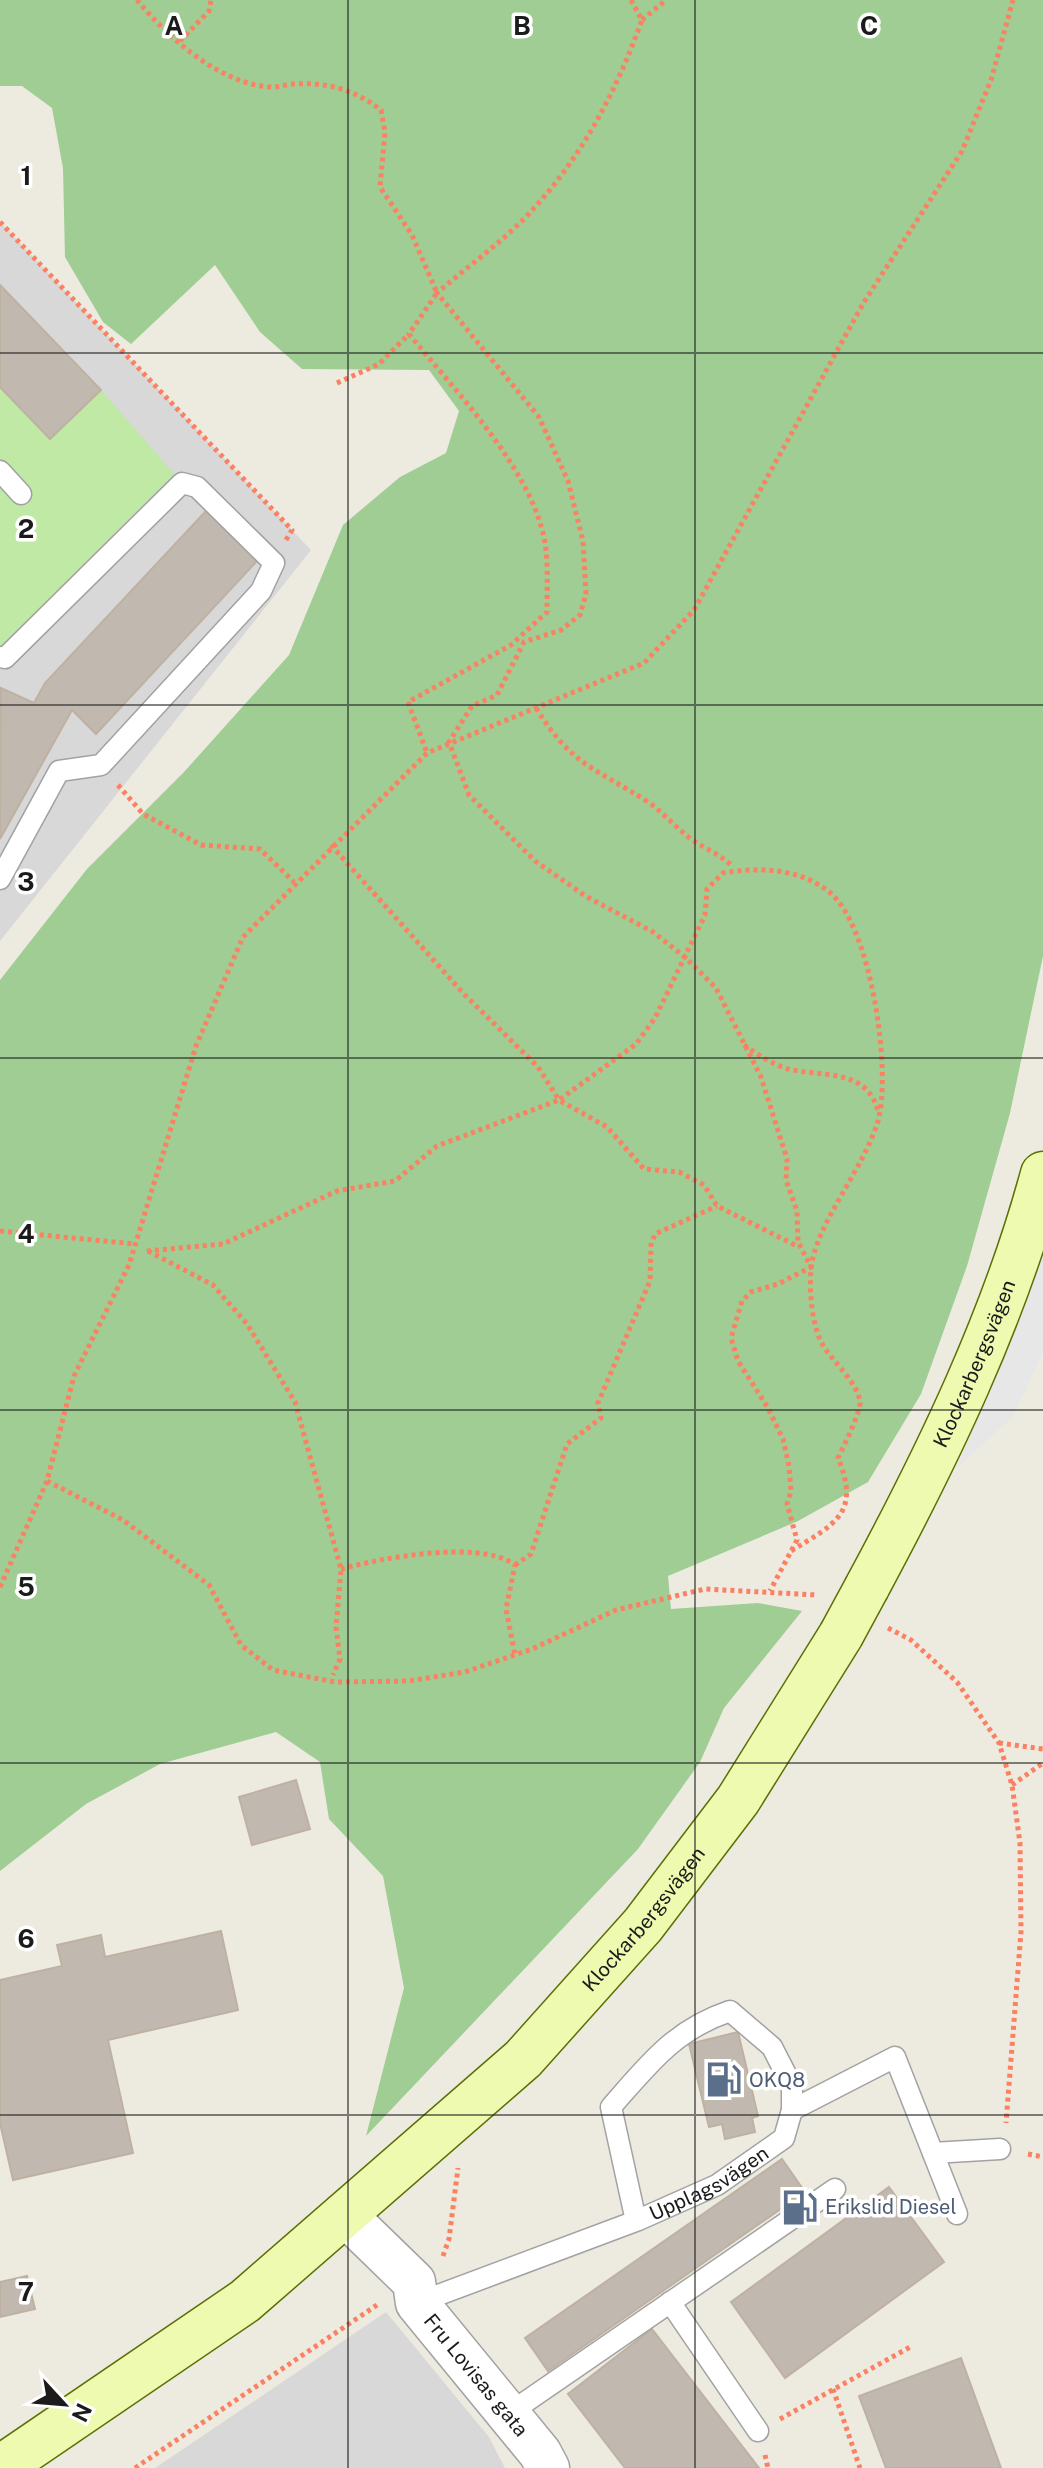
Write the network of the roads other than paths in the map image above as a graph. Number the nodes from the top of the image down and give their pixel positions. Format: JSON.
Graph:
{"nodes":[{"id":1,"x":0,"y":471,"type":"edge"},
{"id":2,"x":21,"y":494,"type":"dead end"},
{"id":3,"x":0,"y":657,"type":"edge"},
{"id":4,"x":0,"y":879,"type":"edge"},
{"id":5,"x":1043,"y":1174,"type":"edge"},
{"id":6,"x":792,"y":2110,"type":"junction"},
{"id":7,"x":1000,"y":2149,"type":"road end"},
{"id":8,"x":933,"y":2153,"type":"junction"},
{"id":9,"x":835,"y":2189,"type":"dead end"},
{"id":10,"x":344,"y":2214,"type":"junction"},
{"id":11,"x":957,"y":2214,"type":"dead end"},
{"id":12,"x":636,"y":2221,"type":"junction"},
{"id":13,"x":670,"y":2302,"type":"junction"},
{"id":14,"x":417,"y":2303,"type":"junction"},
{"id":15,"x":508,"y":2414,"type":"junction"},
{"id":16,"x":758,"y":2431,"type":"road end"},
{"id":17,"x":0,"y":2468,"type":"edge"},
{"id":18,"x":548,"y":2468,"type":"edge"}],
"edges":[{"from":1,"to":2,"type":"lane"},
{"from":3,"to":4,"type":"lane"},
{"from":5,"to":10,"type":"main road","name":"Klockarbergsvägen","bridge":true},
{"from":6,"to":8,"type":"lane"},
{"from":6,"to":12,"type":"lane","name":"Upplagsvägen"},
{"from":6,"to":12,"type":"lane","name":"Upplagsvägen"},
{"from":7,"to":8,"type":"lane"},
{"from":8,"to":11,"type":"lane"},
{"from":9,"to":13,"type":"lane"},
{"from":10,"to":14,"type":"street","name":"Fru Lovisas gata"},
{"from":10,"to":17,"type":"main road","name":"Klockarbergsvägen"},
{"from":12,"to":14,"type":"lane","name":"Upplagsvägen"},
{"from":13,"to":15,"type":"lane"},
{"from":13,"to":16,"type":"lane"},
{"from":14,"to":15,"type":"street","name":"Fru Lovisas gata"},
{"from":15,"to":18,"type":"street","name":"Fru Lovisas gata"}]}
